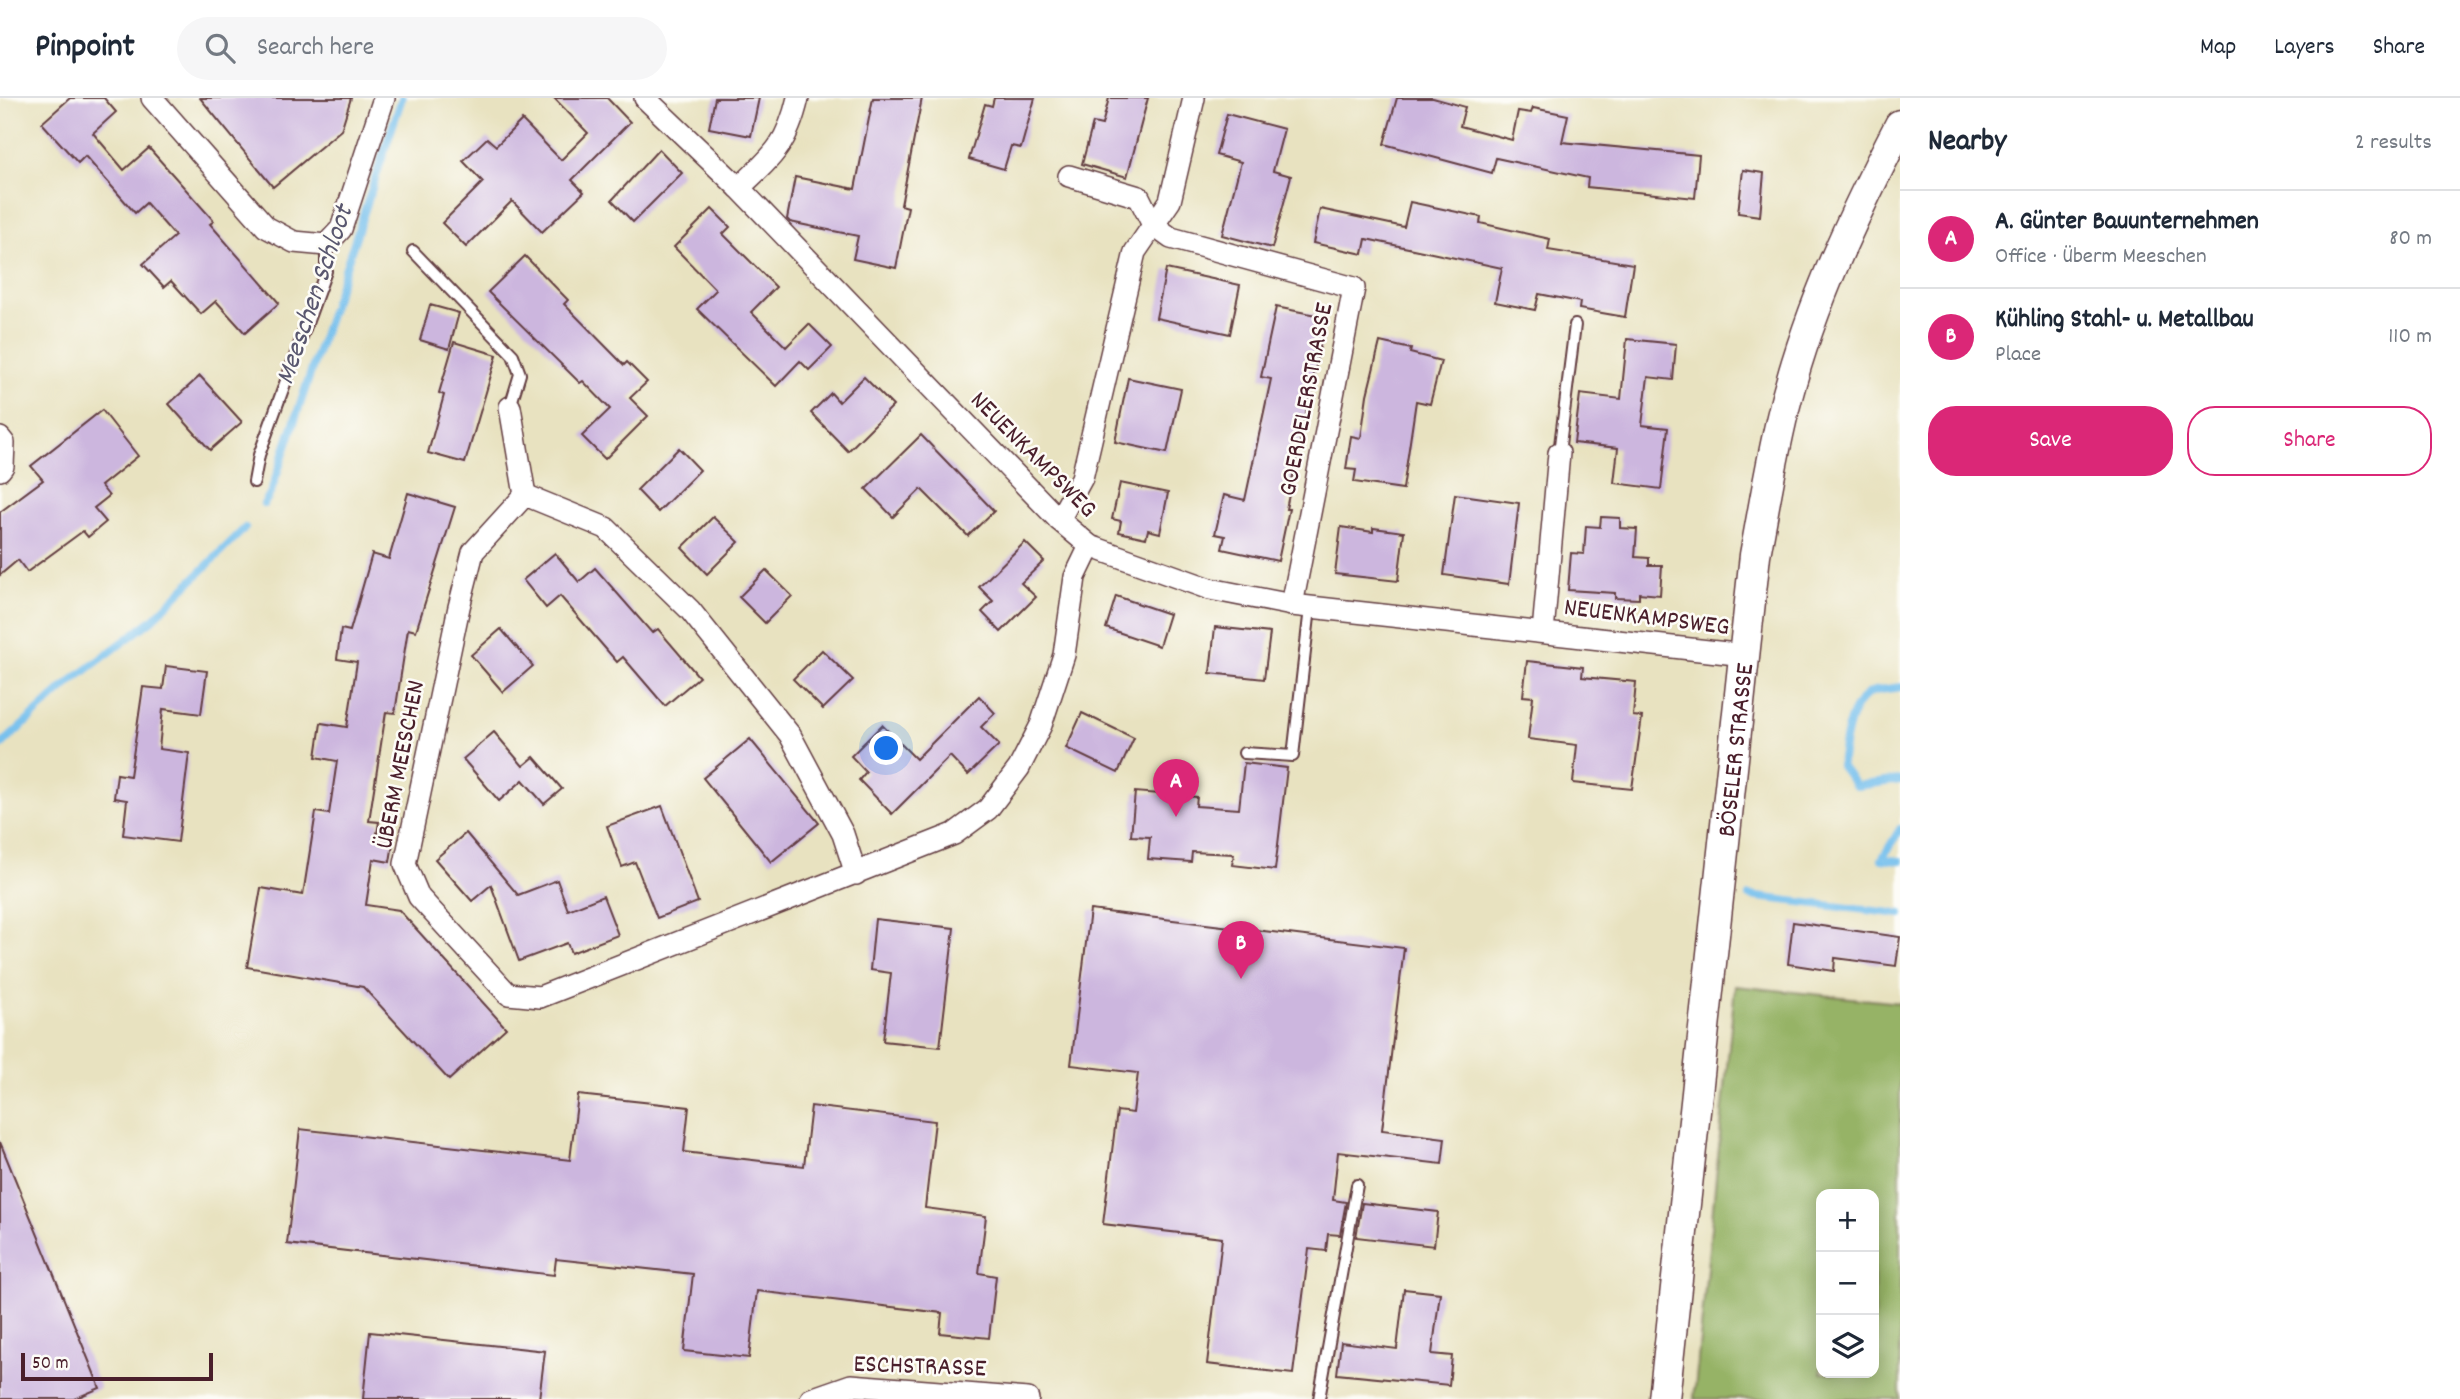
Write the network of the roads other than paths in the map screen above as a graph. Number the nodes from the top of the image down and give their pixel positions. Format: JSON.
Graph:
{"nodes":[{"id":1,"x":152,"y":98,"type":"edge"},
{"id":2,"x":384,"y":98,"type":"edge"},
{"id":3,"x":645,"y":98,"type":"edge"},
{"id":4,"x":798,"y":98,"type":"edge"},
{"id":5,"x":1194,"y":98,"type":"edge"},
{"id":6,"x":1900,"y":125,"type":"edge"},
{"id":7,"x":1069,"y":176,"type":"dead end"},
{"id":8,"x":739,"y":188,"type":"junction"},
{"id":9,"x":1153,"y":225,"type":"junction"},
{"id":10,"x":326,"y":245,"type":"junction"},
{"id":11,"x":413,"y":251,"type":"dead end"},
{"id":12,"x":1575,"y":325,"type":"dead end"},
{"id":13,"x":510,"y":407,"type":"joint"},
{"id":14,"x":0,"y":438,"type":"edge"},
{"id":15,"x":1559,"y":453,"type":"joint"},
{"id":16,"x":0,"y":470,"type":"edge"},
{"id":17,"x":254,"y":482,"type":"dead end"},
{"id":18,"x":525,"y":495,"type":"junction"},
{"id":19,"x":1059,"y":520,"type":"junction"},
{"id":20,"x":1090,"y":546,"type":"junction"},
{"id":21,"x":1301,"y":606,"type":"junction"},
{"id":22,"x":1543,"y":632,"type":"junction"},
{"id":23,"x":1745,"y":655,"type":"junction"},
{"id":24,"x":1244,"y":753,"type":"dead end"},
{"id":25,"x":856,"y":874,"type":"junction"},
{"id":26,"x":1357,"y":1185,"type":"dead end"},
{"id":27,"x":811,"y":1399,"type":"edge"},
{"id":28,"x":1028,"y":1399,"type":"edge"},
{"id":29,"x":1319,"y":1399,"type":"edge"},
{"id":30,"x":1664,"y":1399,"type":"edge"}],
"edges":[{"from":1,"to":10,"type":"street"},
{"from":2,"to":10,"type":"street"},
{"from":3,"to":8,"type":"street","name":"NEUENKAMPSWEG"},
{"from":4,"to":8,"type":"street"},
{"from":5,"to":9,"type":"street"},
{"from":6,"to":23,"type":"main road","name":"BÖSELER STRASSE"},
{"from":7,"to":9,"type":"street"},
{"from":8,"to":19,"type":"street","name":"NEUENKAMPSWEG"},
{"from":9,"to":19,"type":"street"},
{"from":9,"to":21,"type":"street","name":"GOERDELERSTRASSE"},
{"from":10,"to":17,"type":"lane"},
{"from":11,"to":13,"type":"lane"},
{"from":12,"to":15,"type":"lane"},
{"from":13,"to":18,"type":"street"},
{"from":14,"to":16,"type":"street"},
{"from":15,"to":22,"type":"street","name":"NEUENKAMPSWEG"},
{"from":18,"to":25,"type":"street"},
{"from":18,"to":25,"type":"street","name":"ÜBERM MEESCHEN"},
{"from":19,"to":20,"type":"street","name":"NEUENKAMPSWEG"},
{"from":20,"to":21,"type":"street","name":"NEUENKAMPSWEG"},
{"from":20,"to":25,"type":"street","name":"ÜBERM MEESCHEN"},
{"from":21,"to":22,"type":"street","name":"NEUENKAMPSWEG"},
{"from":21,"to":24,"type":"lane"},
{"from":22,"to":23,"type":"street","name":"NEUENKAMPSWEG"},
{"from":23,"to":30,"type":"main road","name":"BÖSELER STRASSE"},
{"from":26,"to":29,"type":"lane"},
{"from":27,"to":28,"type":"street","name":"ESCHSTRASSE"}]}
